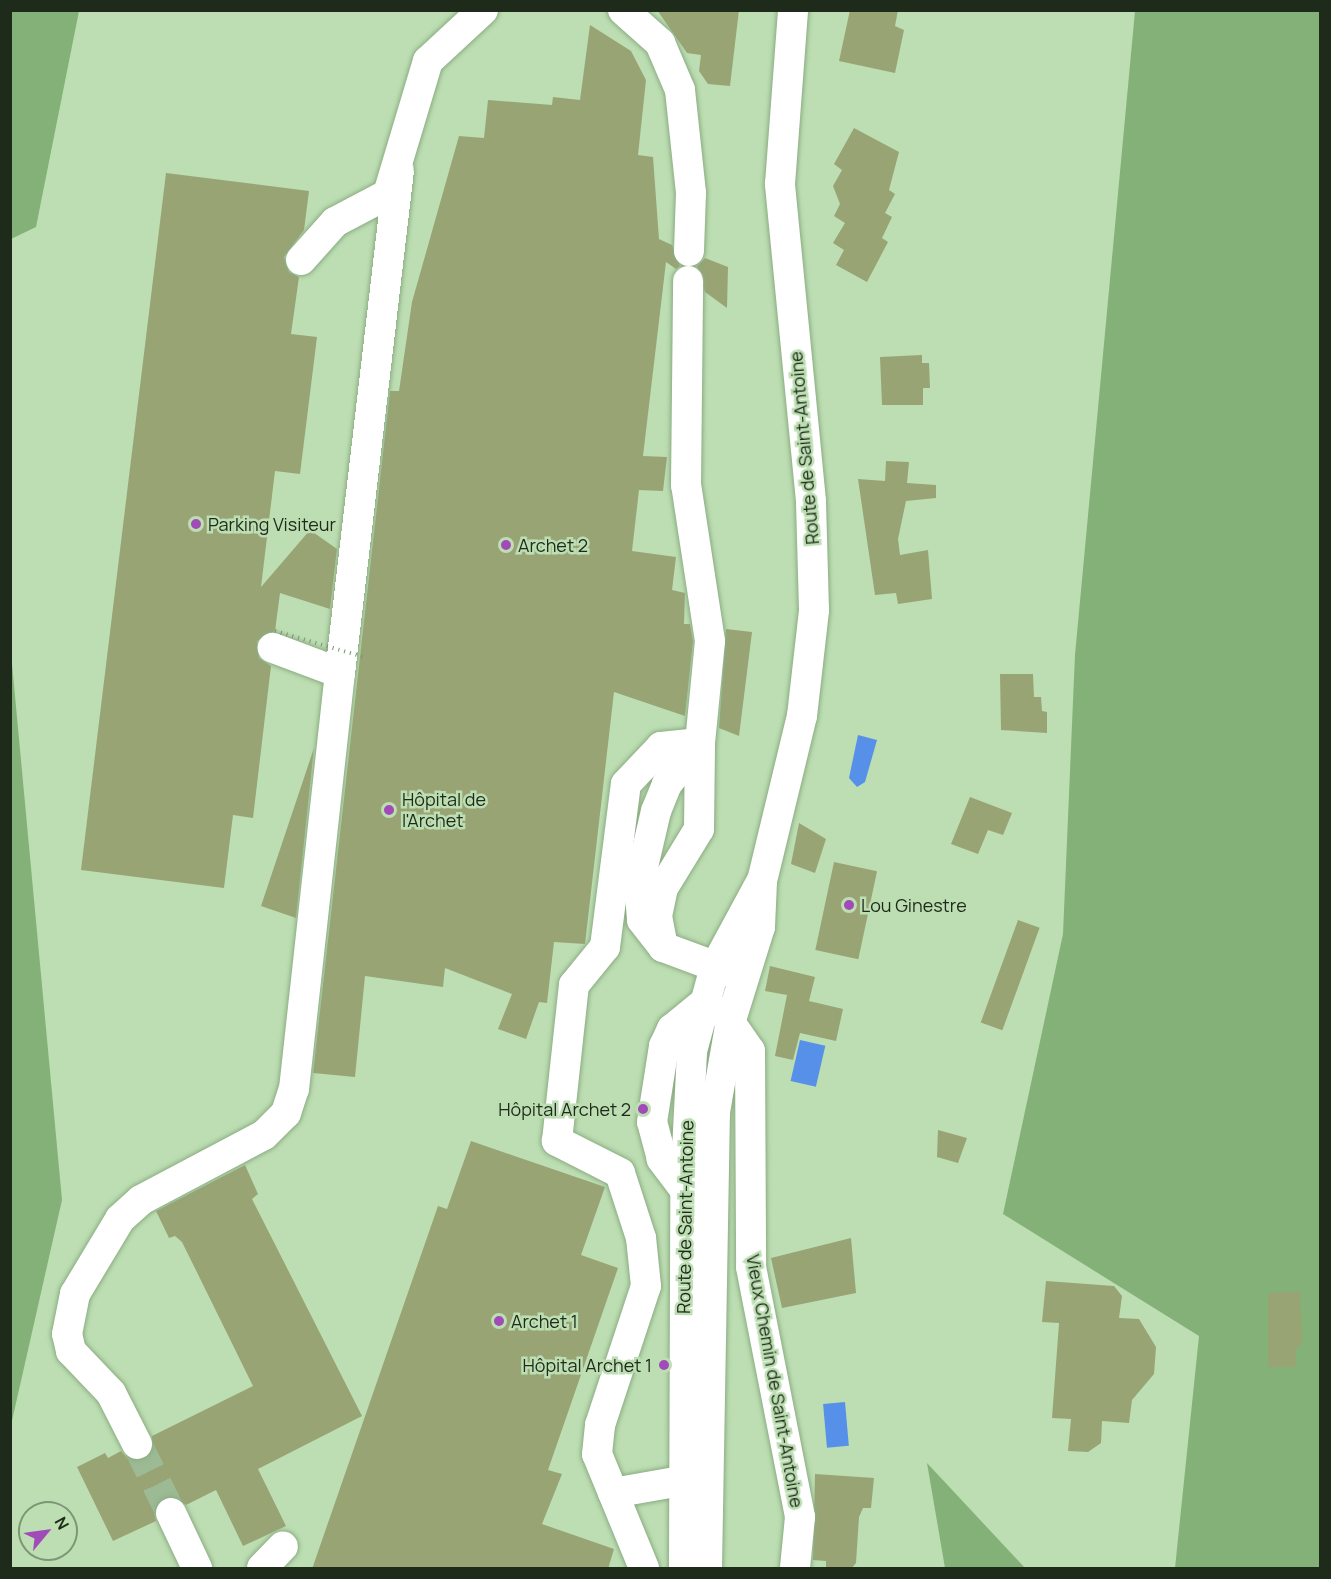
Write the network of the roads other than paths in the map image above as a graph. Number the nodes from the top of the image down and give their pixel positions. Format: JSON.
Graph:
{"nodes":[{"id":1,"x":483,"y":10,"type":"edge"},
{"id":2,"x":623,"y":10,"type":"edge"},
{"id":3,"x":793,"y":10,"type":"edge"},
{"id":4,"x":399,"y":170,"type":"junction"},
{"id":5,"x":689,"y":252,"type":"dead end"},
{"id":6,"x":301,"y":260,"type":"dead end"},
{"id":7,"x":688,"y":281,"type":"dead end"},
{"id":8,"x":274,"y":639,"type":"road end"},
{"id":9,"x":352,"y":665,"type":"junction"},
{"id":10,"x":700,"y":743,"type":"junction"},
{"id":11,"x":762,"y":881,"type":"junction"},
{"id":12,"x":663,"y":947,"type":"junction"},
{"id":13,"x":715,"y":968,"type":"junction"},
{"id":14,"x":745,"y":976,"type":"junction"},
{"id":15,"x":705,"y":1002,"type":"junction"},
{"id":16,"x":731,"y":1020,"type":"junction"},
{"id":17,"x":137,"y":1444,"type":"tunnel mouth"},
{"id":18,"x":696,"y":1478,"type":"junction"},
{"id":19,"x":613,"y":1493,"type":"junction"},
{"id":20,"x":171,"y":1513,"type":"tunnel mouth"},
{"id":21,"x":283,"y":1546,"type":"dead end"},
{"id":22,"x":197,"y":1569,"type":"edge"},
{"id":23,"x":262,"y":1569,"type":"edge"},
{"id":24,"x":644,"y":1569,"type":"edge"},
{"id":25,"x":684,"y":1569,"type":"edge"},
{"id":26,"x":707,"y":1569,"type":"edge"},
{"id":27,"x":795,"y":1569,"type":"edge"}],
"edges":[{"from":1,"to":4,"type":"street"},
{"from":2,"to":5,"type":"street"},
{"from":3,"to":11,"type":"street","name":"Route de Saint-Antoine"},
{"from":4,"to":6,"type":"street"},
{"from":4,"to":9,"type":"street"},
{"from":7,"to":10,"type":"street"},
{"from":8,"to":9,"type":"street"},
{"from":9,"to":17,"type":"street"},
{"from":10,"to":12,"type":"street"},
{"from":10,"to":12,"type":"street"},
{"from":10,"to":19,"type":"street"},
{"from":11,"to":13,"type":"street","name":"Route de Saint-Antoine"},
{"from":11,"to":14,"type":"street","name":"Route de Saint-Antoine"},
{"from":12,"to":13,"type":"street"},
{"from":13,"to":14,"type":"street"},
{"from":13,"to":15,"type":"street","name":"Route de Saint-Antoine"},
{"from":14,"to":16,"type":"street","name":"Route de Saint-Antoine"},
{"from":15,"to":16,"type":"street"},
{"from":15,"to":18,"type":"street","name":"Route de Saint-Antoine"},
{"from":16,"to":18,"type":"street","name":"Route de Saint-Antoine"},
{"from":16,"to":27,"type":"street","name":"Vieux Chemin de Saint-Antoine"},
{"from":18,"to":19,"type":"street"},
{"from":18,"to":25,"type":"street","name":"Route de Saint-Antoine"},
{"from":18,"to":26,"type":"street","name":"Route de Saint-Antoine"},
{"from":19,"to":24,"type":"street"},
{"from":20,"to":22,"type":"street"},
{"from":21,"to":23,"type":"street"}]}
